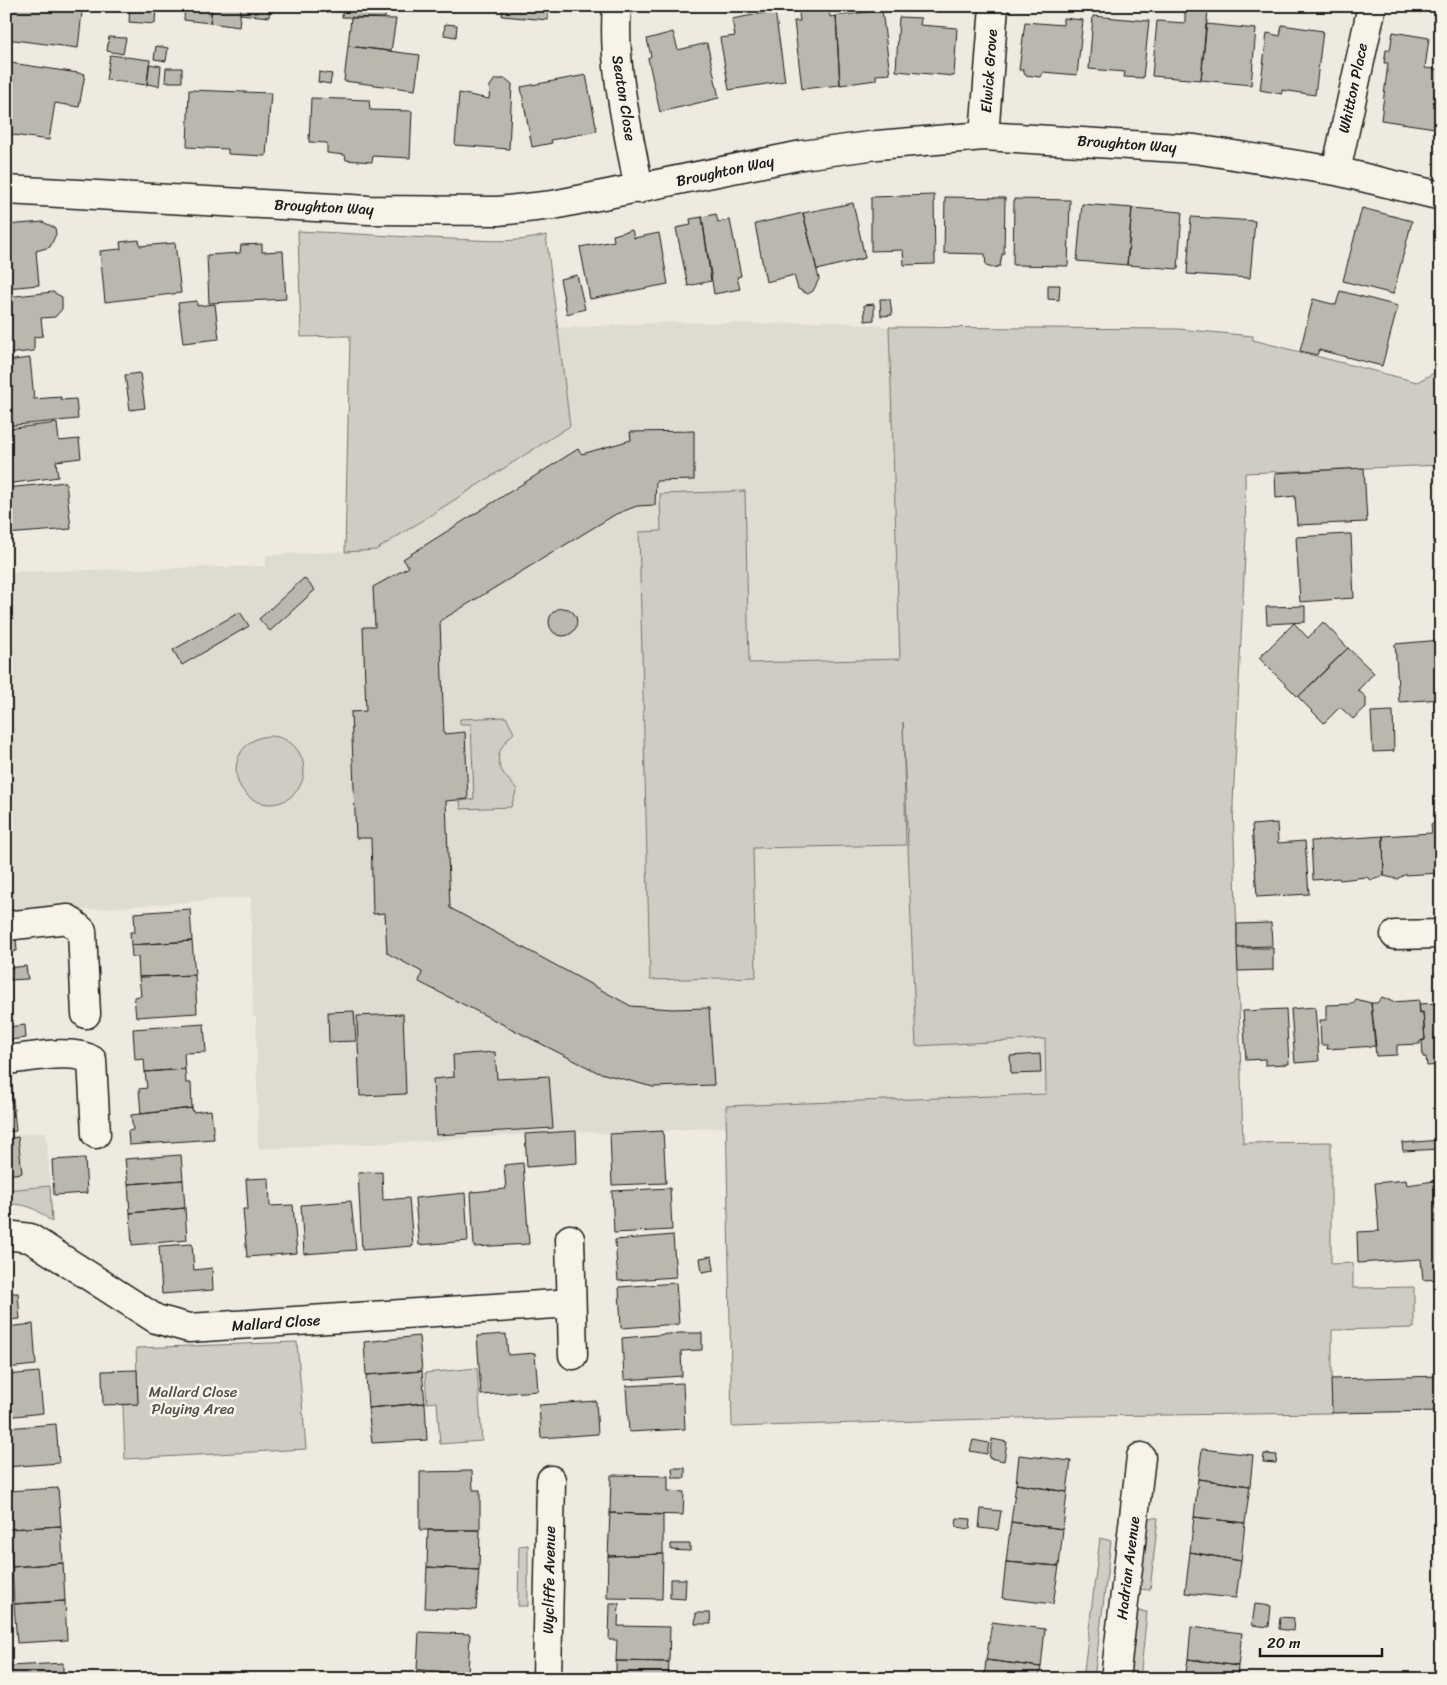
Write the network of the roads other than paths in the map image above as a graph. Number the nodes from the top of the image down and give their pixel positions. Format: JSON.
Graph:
{"nodes":[{"id":1,"x":617,"y":6,"type":"edge"},
{"id":2,"x":994,"y":6,"type":"edge"},
{"id":3,"x":1372,"y":6,"type":"edge"},
{"id":4,"x":984,"y":136,"type":"junction"},
{"id":5,"x":1336,"y":171,"type":"junction"},
{"id":6,"x":639,"y":188,"type":"junction"},
{"id":7,"x":6,"y":190,"type":"edge"},
{"id":8,"x":1441,"y":196,"type":"edge"},
{"id":9,"x":6,"y":926,"type":"edge"},
{"id":10,"x":1441,"y":934,"type":"edge"},
{"id":11,"x":1395,"y":935,"type":"dead end"},
{"id":12,"x":86,"y":1014,"type":"dead end"},
{"id":13,"x":6,"y":1060,"type":"edge"},
{"id":14,"x":96,"y":1134,"type":"dead end"},
{"id":15,"x":6,"y":1235,"type":"edge"},
{"id":16,"x":570,"y":1239,"type":"dead end"},
{"id":17,"x":571,"y":1304,"type":"junction"},
{"id":18,"x":573,"y":1355,"type":"dead end"},
{"id":19,"x":1141,"y":1457,"type":"dead end"},
{"id":20,"x":551,"y":1480,"type":"dead end"},
{"id":21,"x":547,"y":1679,"type":"edge"},
{"id":22,"x":1115,"y":1679,"type":"edge"}],
"edges":[{"from":1,"to":6,"type":"street","name":"Seaton Close"},
{"from":2,"to":4,"type":"street","name":"Elwick Grove"},
{"from":3,"to":5,"type":"street","name":"Whitton Place"},
{"from":4,"to":5,"type":"street","name":"Broughton Way"},
{"from":4,"to":6,"type":"street","name":"Broughton Way"},
{"from":5,"to":8,"type":"street","name":"Broughton Way"},
{"from":6,"to":7,"type":"street","name":"Broughton Way"},
{"from":9,"to":12,"type":"street"},
{"from":10,"to":11,"type":"street"},
{"from":13,"to":14,"type":"street"},
{"from":15,"to":17,"type":"street","name":"Mallard Close"},
{"from":16,"to":17,"type":"street"},
{"from":17,"to":18,"type":"street"},
{"from":19,"to":22,"type":"street","name":"Hadrian Avenue"},
{"from":20,"to":21,"type":"street","name":"Wycliffe Avenue"}]}
